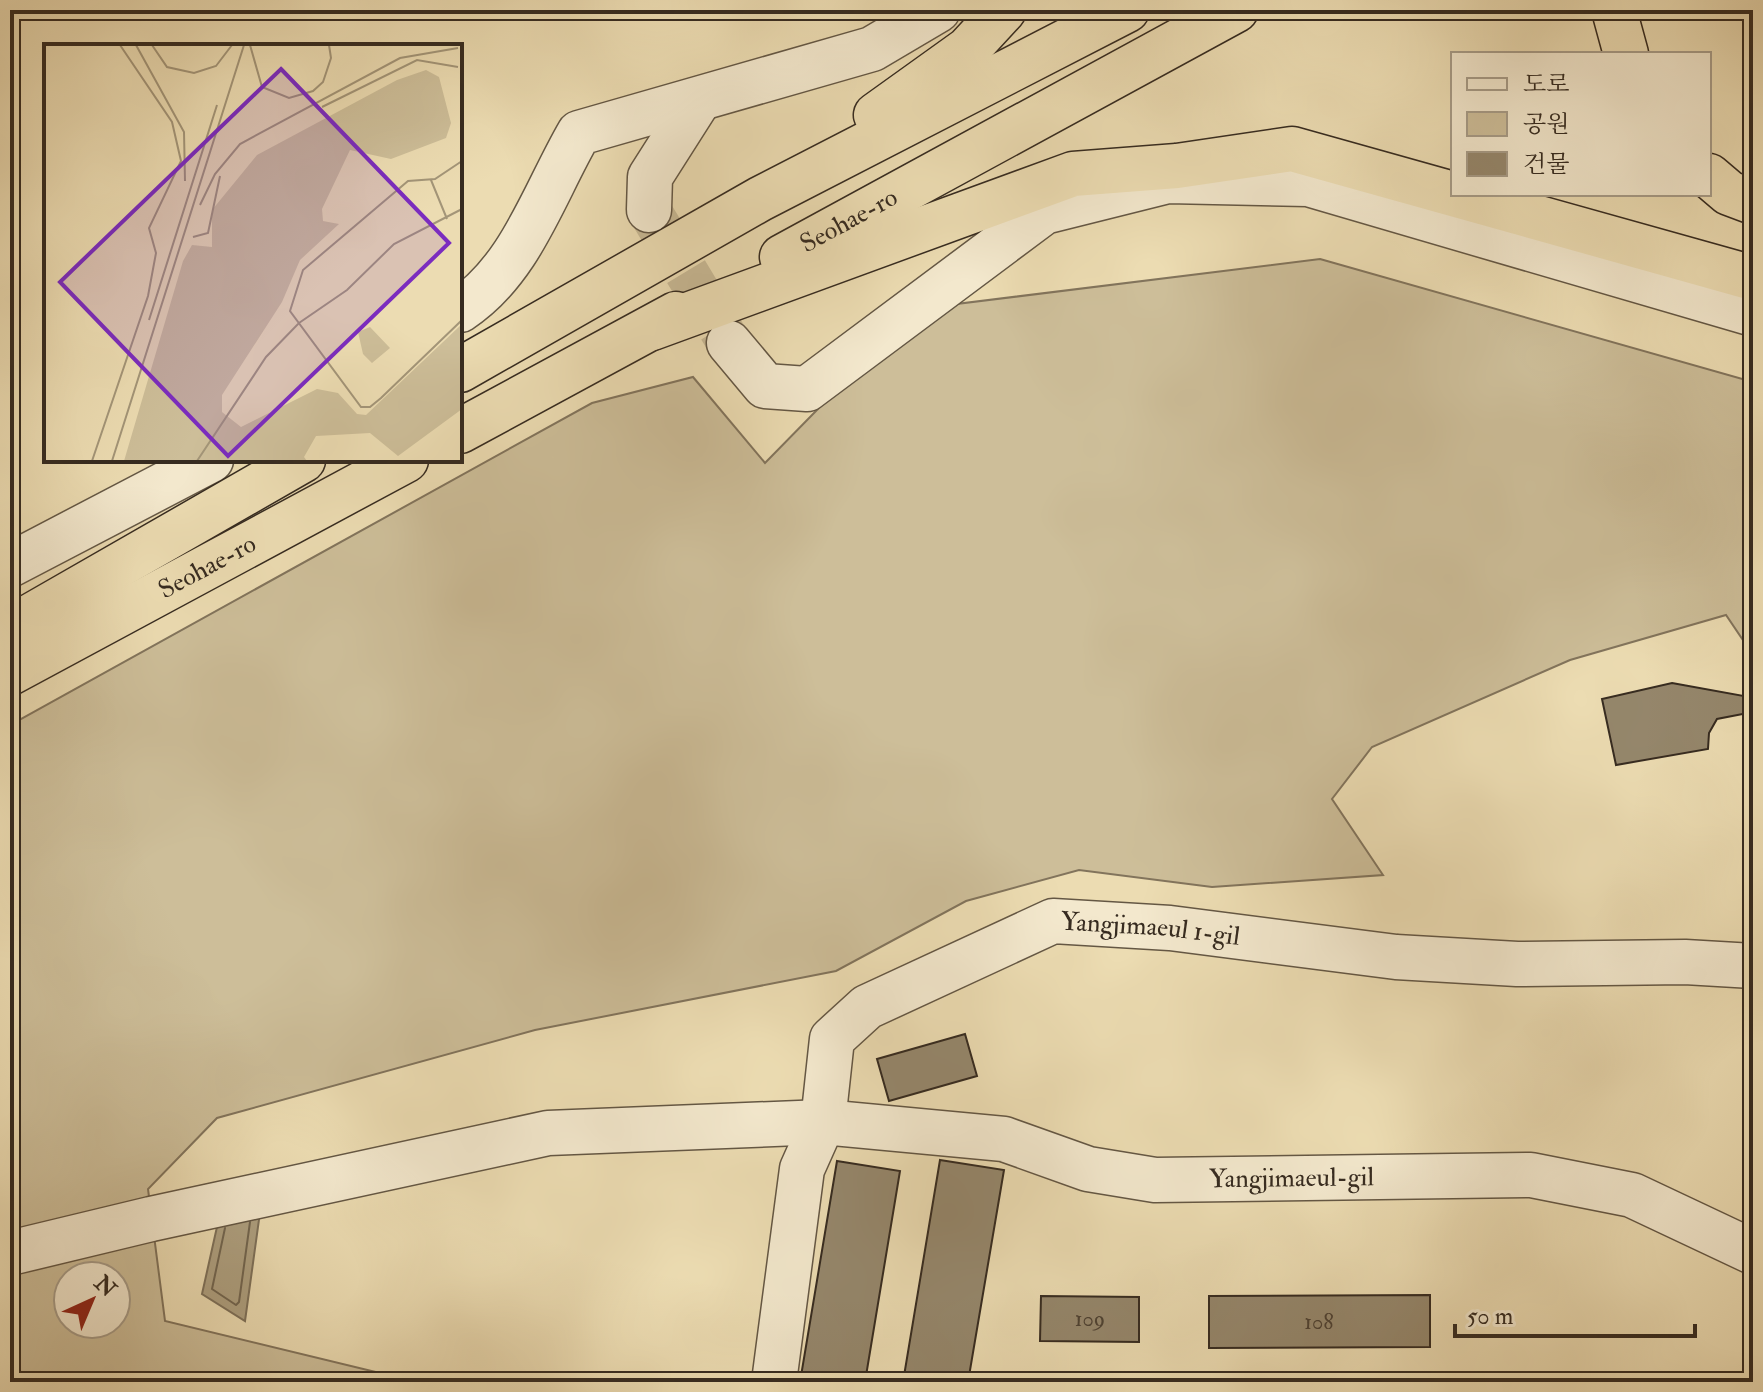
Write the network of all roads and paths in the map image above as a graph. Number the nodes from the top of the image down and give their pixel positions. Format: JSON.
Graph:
{"nodes":[{"id":1,"x":938,"y":10,"type":"edge"},
{"id":2,"x":1004,"y":10,"type":"edge"},
{"id":3,"x":1127,"y":10,"type":"edge"},
{"id":4,"x":1236,"y":10,"type":"edge"},
{"id":5,"x":1614,"y":10,"type":"edge"},
{"id":6,"x":1625,"y":52,"type":"edge"},
{"id":7,"x":699,"y":100,"type":"junction"},
{"id":8,"x":1711,"y":178,"type":"edge"},
{"id":9,"x":1451,"y":193,"type":"edge"},
{"id":10,"x":1460,"y":196,"type":"edge"},
{"id":11,"x":760,"y":199,"type":"junction"},
{"id":12,"x":1753,"y":202,"type":"edge"},
{"id":13,"x":649,"y":210,"type":"tunnel mouth"},
{"id":14,"x":1753,"y":278,"type":"edge"},
{"id":15,"x":462,"y":308,"type":"edge"},
{"id":16,"x":1753,"y":314,"type":"edge"},
{"id":17,"x":652,"y":328,"type":"junction"},
{"id":18,"x":729,"y":343,"type":"tunnel mouth"},
{"id":19,"x":462,"y":369,"type":"edge"},
{"id":20,"x":462,"y":430,"type":"edge"},
{"id":21,"x":207,"y":462,"type":"edge"},
{"id":22,"x":300,"y":462,"type":"edge"},
{"id":23,"x":402,"y":462,"type":"edge"},
{"id":24,"x":10,"y":565,"type":"edge"},
{"id":25,"x":10,"y":628,"type":"edge"},
{"id":26,"x":10,"y":673,"type":"edge"},
{"id":27,"x":1753,"y":966,"type":"edge"},
{"id":28,"x":823,"y":1122,"type":"junction"},
{"id":29,"x":1753,"y":1252,"type":"edge"},
{"id":30,"x":10,"y":1253,"type":"edge"},
{"id":31,"x":774,"y":1382,"type":"edge"}],
"edges":[{"from":1,"to":7,"type":"street"},
{"from":2,"to":11,"type":"highway"},
{"from":3,"to":11,"type":"highway"},
{"from":4,"to":17,"type":"highway","name":"Seohae-ro"},
{"from":5,"to":6,"type":"highway"},
{"from":7,"to":13,"type":"street"},
{"from":7,"to":15,"type":"street"},
{"from":8,"to":12,"type":"highway"},
{"from":9,"to":17,"type":"highway"},
{"from":10,"to":14,"type":"highway"},
{"from":11,"to":19,"type":"highway"},
{"from":16,"to":18,"type":"street"},
{"from":17,"to":20,"type":"highway","name":"Seohae-ro"},
{"from":21,"to":24,"type":"street"},
{"from":22,"to":25,"type":"highway","name":"Seohae-ro"},
{"from":23,"to":26,"type":"highway","name":"Seohae-ro"},
{"from":27,"to":28,"type":"street","name":"Yangjimaeul 1-gil"},
{"from":28,"to":29,"type":"street","name":"Yangjimaeul-gil"},
{"from":28,"to":30,"type":"street","name":"Yangjimaeul-gil"},
{"from":28,"to":31,"type":"street","name":"Yangjimaeul 1-gil"}]}
